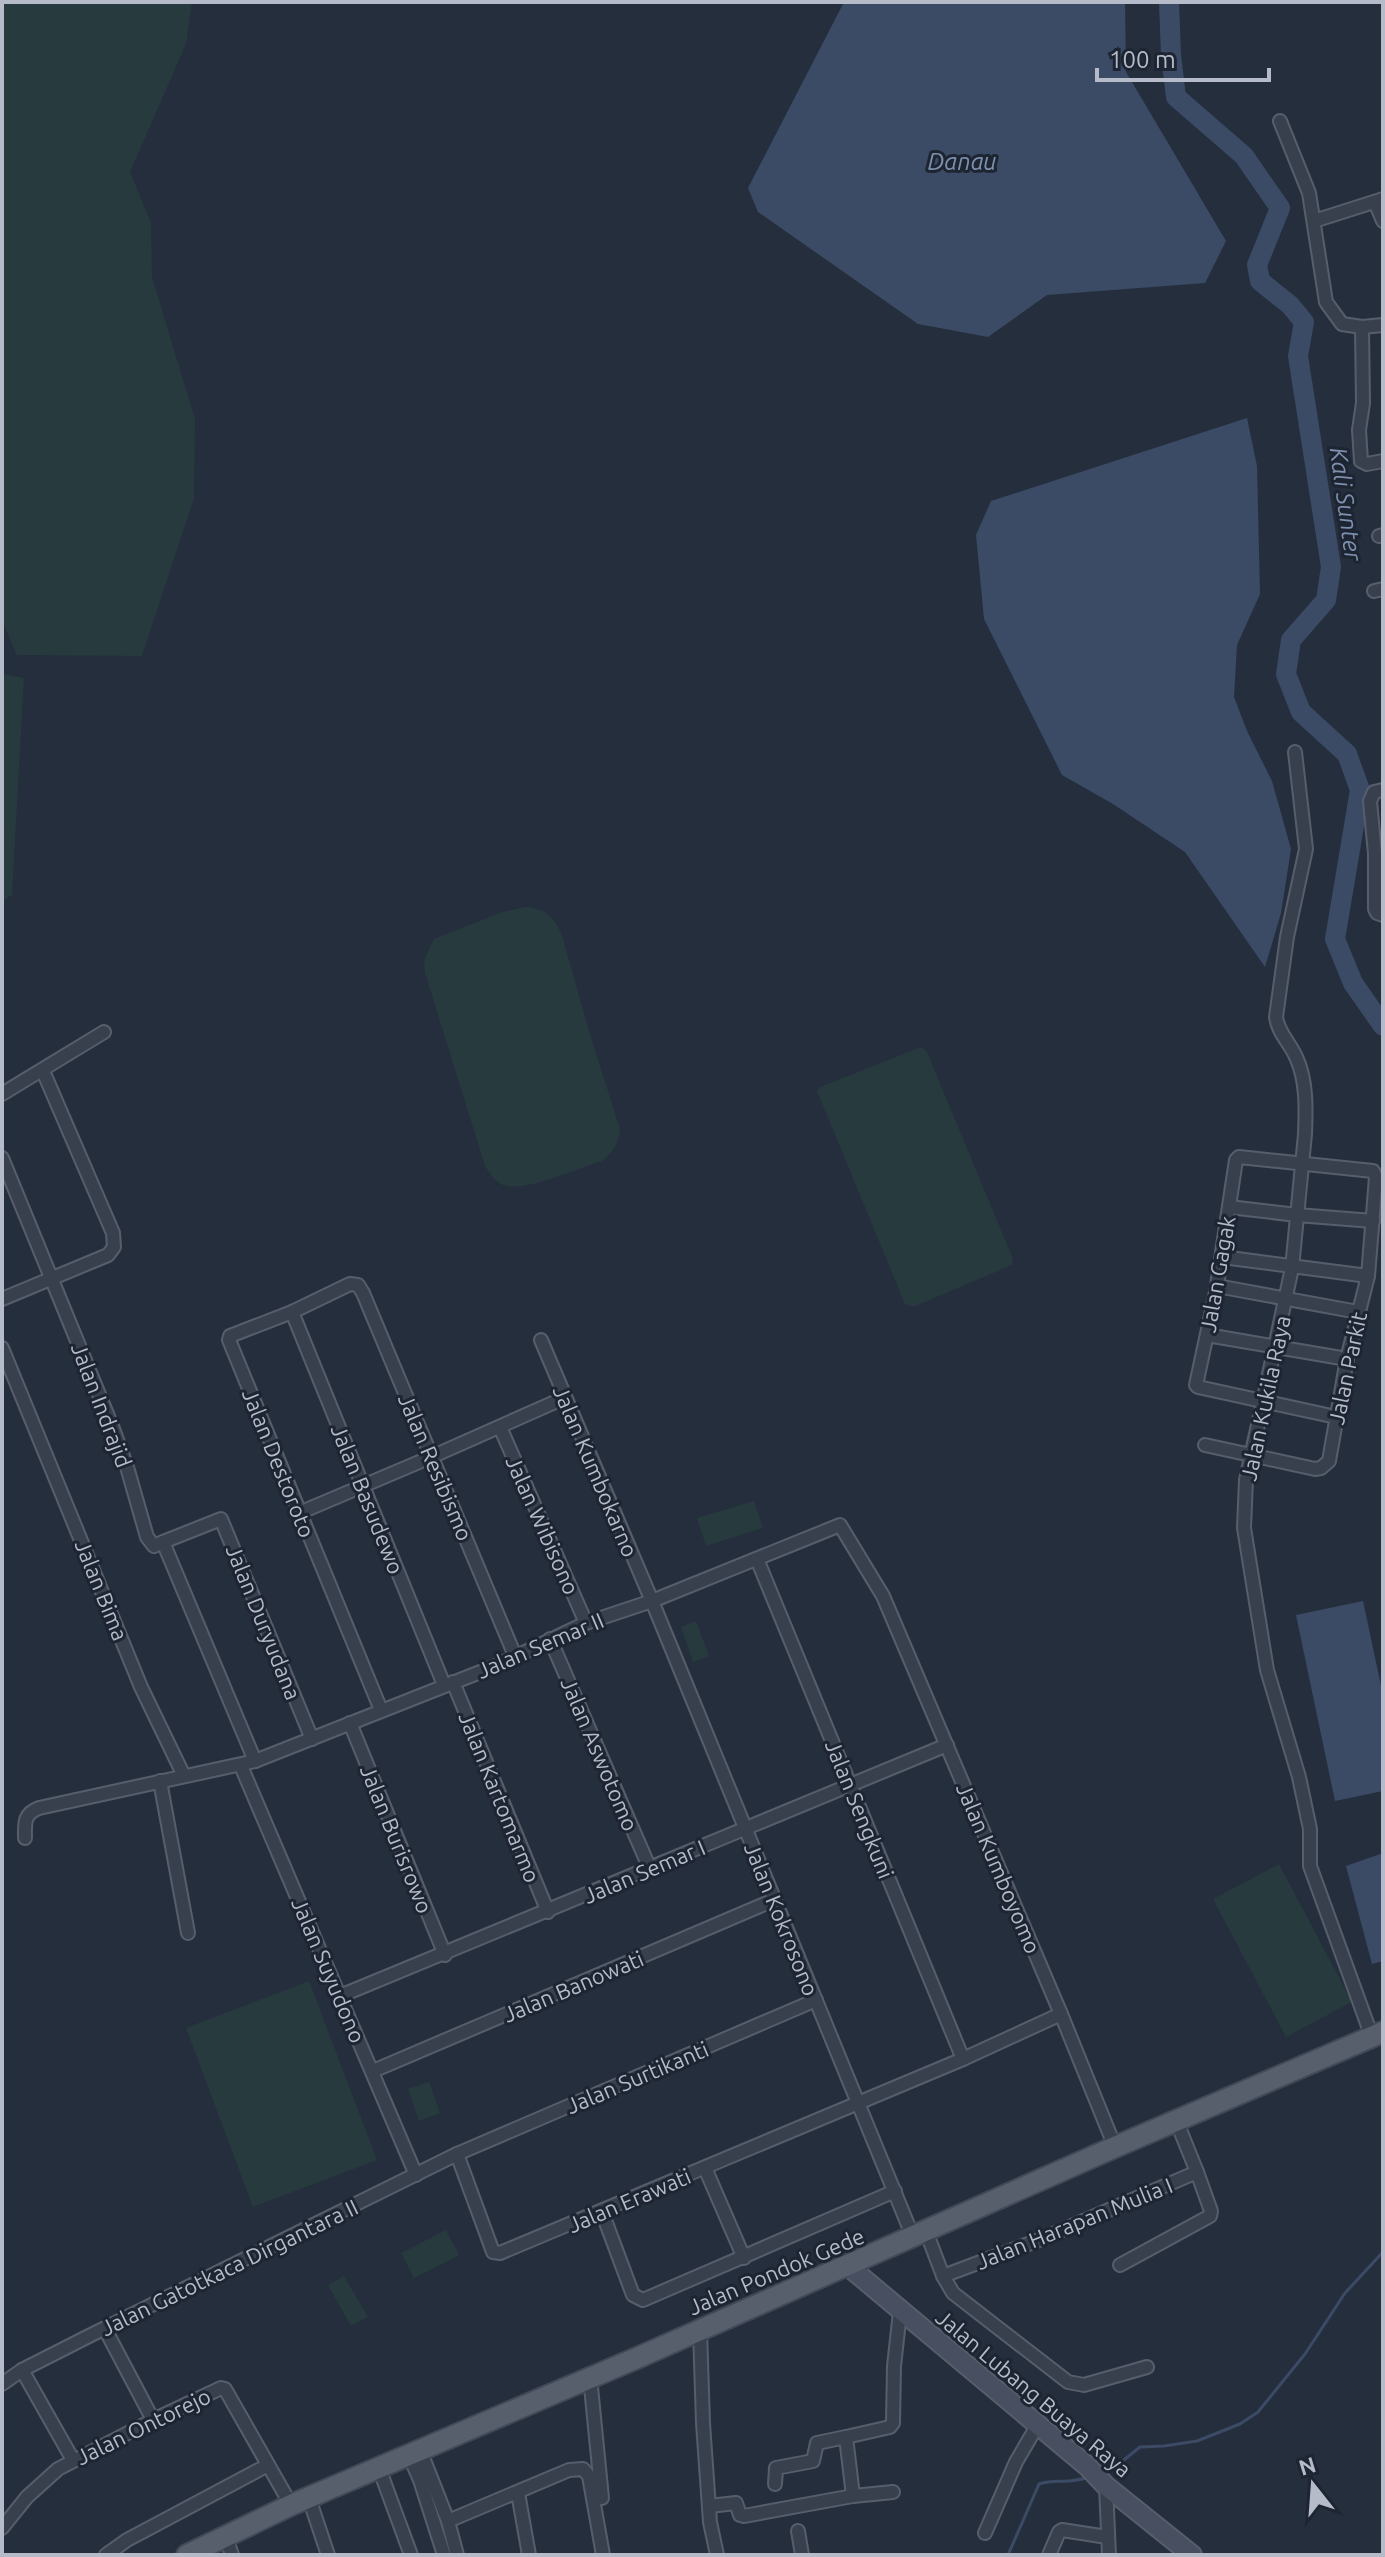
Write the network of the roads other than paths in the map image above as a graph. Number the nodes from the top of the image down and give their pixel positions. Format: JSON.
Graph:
{"nodes":[{"id":1,"x":1280,"y":121,"type":"dead end"},
{"id":2,"x":1379,"y":200,"type":"edge"},
{"id":3,"x":1314,"y":221,"type":"junction"},
{"id":4,"x":1383,"y":221,"type":"edge"},
{"id":5,"x":1383,"y":325,"type":"edge"},
{"id":6,"x":1362,"y":327,"type":"junction"},
{"id":7,"x":1383,"y":461,"type":"edge"},
{"id":8,"x":1295,"y":752,"type":"dead end"},
{"id":9,"x":1383,"y":790,"type":"edge"},
{"id":10,"x":1379,"y":853,"type":"edge"},
{"id":11,"x":1383,"y":915,"type":"edge"},
{"id":12,"x":104,"y":1032,"type":"dead end"},
{"id":13,"x":43,"y":1071,"type":"junction"},
{"id":14,"x":2,"y":1094,"type":"edge"},
{"id":15,"x":2,"y":1158,"type":"edge"},
{"id":16,"x":1301,"y":1162,"type":"junction"},
{"id":17,"x":1229,"y":1207,"type":"junction"},
{"id":18,"x":1297,"y":1215,"type":"junction"},
{"id":19,"x":1373,"y":1221,"type":"junction"},
{"id":20,"x":1222,"y":1257,"type":"junction"},
{"id":21,"x":1292,"y":1268,"type":"junction"},
{"id":22,"x":1368,"y":1276,"type":"junction"},
{"id":23,"x":52,"y":1277,"type":"junction"},
{"id":24,"x":350,"y":1284,"type":"joint"},
{"id":25,"x":1217,"y":1286,"type":"junction"},
{"id":26,"x":1287,"y":1298,"type":"junction"},
{"id":27,"x":2,"y":1299,"type":"edge"},
{"id":28,"x":292,"y":1312,"type":"junction"},
{"id":29,"x":1358,"y":1312,"type":"junction"},
{"id":30,"x":1207,"y":1335,"type":"junction"},
{"id":31,"x":541,"y":1340,"type":"dead end"},
{"id":32,"x":2,"y":1348,"type":"edge"},
{"id":33,"x":1274,"y":1348,"type":"junction"},
{"id":34,"x":1347,"y":1359,"type":"junction"},
{"id":35,"x":564,"y":1398,"type":"junction"},
{"id":36,"x":1262,"y":1402,"type":"junction"},
{"id":37,"x":1336,"y":1417,"type":"junction"},
{"id":38,"x":500,"y":1427,"type":"junction"},
{"id":39,"x":1205,"y":1445,"type":"dead end"},
{"id":40,"x":1251,"y":1454,"type":"junction"},
{"id":41,"x":431,"y":1457,"type":"junction"},
{"id":42,"x":363,"y":1487,"type":"junction"},
{"id":43,"x":299,"y":1513,"type":"junction"},
{"id":44,"x":840,"y":1525,"type":"joint"},
{"id":45,"x":163,"y":1542,"type":"junction"},
{"id":46,"x":757,"y":1559,"type":"junction"},
{"id":47,"x":652,"y":1601,"type":"junction"},
{"id":48,"x":586,"y":1623,"type":"junction"},
{"id":49,"x":550,"y":1639,"type":"junction"},
{"id":50,"x":515,"y":1656,"type":"junction"},
{"id":51,"x":448,"y":1684,"type":"junction"},
{"id":52,"x":381,"y":1710,"type":"junction"},
{"id":53,"x":350,"y":1723,"type":"junction"},
{"id":54,"x":312,"y":1739,"type":"junction"},
{"id":55,"x":947,"y":1745,"type":"junction"},
{"id":56,"x":255,"y":1761,"type":"junction"},
{"id":57,"x":241,"y":1766,"type":"junction"},
{"id":58,"x":184,"y":1776,"type":"junction"},
{"id":59,"x":160,"y":1781,"type":"junction"},
{"id":60,"x":850,"y":1784,"type":"junction"},
{"id":61,"x":746,"y":1829,"type":"junction"},
{"id":62,"x":25,"y":1838,"type":"dead end"},
{"id":63,"x":650,"y":1869,"type":"junction"},
{"id":64,"x":774,"y":1900,"type":"junction"},
{"id":65,"x":548,"y":1912,"type":"junction"},
{"id":66,"x":188,"y":1933,"type":"dead end"},
{"id":67,"x":445,"y":1955,"type":"junction"},
{"id":68,"x":340,"y":1996,"type":"junction"},
{"id":69,"x":816,"y":2000,"type":"junction"},
{"id":70,"x":1061,"y":2014,"type":"junction"},
{"id":71,"x":1378,"y":2034,"type":"edge"},
{"id":72,"x":963,"y":2059,"type":"junction"},
{"id":73,"x":373,"y":2071,"type":"junction"},
{"id":74,"x":859,"y":2102,"type":"junction"},
{"id":75,"x":1176,"y":2120,"type":"junction"},
{"id":76,"x":1115,"y":2147,"type":"junction"},
{"id":77,"x":457,"y":2154,"type":"junction"},
{"id":78,"x":705,"y":2168,"type":"junction"},
{"id":79,"x":1197,"y":2172,"type":"junction"},
{"id":80,"x":416,"y":2175,"type":"junction"},
{"id":81,"x":895,"y":2191,"type":"junction"},
{"id":82,"x":602,"y":2212,"type":"junction"},
{"id":83,"x":919,"y":2234,"type":"junction"},
{"id":84,"x":744,"y":2258,"type":"junction"},
{"id":85,"x":1120,"y":2265,"type":"dead end"},
{"id":86,"x":856,"y":2266,"type":"junction"},
{"id":87,"x":943,"y":2276,"type":"junction"},
{"id":88,"x":900,"y":2312,"type":"junction"},
{"id":89,"x":105,"y":2329,"type":"junction"},
{"id":90,"x":700,"y":2330,"type":"junction"},
{"id":91,"x":1147,"y":2367,"type":"dead end"},
{"id":92,"x":22,"y":2370,"type":"junction"},
{"id":93,"x":590,"y":2377,"type":"junction"},
{"id":94,"x":2,"y":2384,"type":"edge"},
{"id":95,"x":153,"y":2420,"type":"junction"},
{"id":96,"x":1037,"y":2426,"type":"junction"},
{"id":97,"x":846,"y":2437,"type":"junction"},
{"id":98,"x":415,"y":2452,"type":"junction"},
{"id":99,"x":73,"y":2460,"type":"junction"},
{"id":100,"x":268,"y":2465,"type":"junction"},
{"id":101,"x":379,"y":2468,"type":"junction"},
{"id":102,"x":1097,"y":2477,"type":"junction"},
{"id":103,"x":775,"y":2484,"type":"dead end"},
{"id":104,"x":893,"y":2492,"type":"dead end"},
{"id":105,"x":518,"y":2493,"type":"junction"},
{"id":106,"x":853,"y":2496,"type":"junction"},
{"id":107,"x":602,"y":2498,"type":"dead end"},
{"id":108,"x":300,"y":2502,"type":"junction"},
{"id":109,"x":2,"y":2503,"type":"edge"},
{"id":110,"x":709,"y":2506,"type":"junction"},
{"id":111,"x":13,"y":2514,"type":"junction"},
{"id":112,"x":448,"y":2521,"type":"junction"},
{"id":113,"x":2,"y":2528,"type":"edge"},
{"id":114,"x":798,"y":2531,"type":"dead end"},
{"id":115,"x":985,"y":2533,"type":"dead end"},
{"id":116,"x":1107,"y":2537,"type":"junction"},
{"id":117,"x":229,"y":2546,"type":"edge"},
{"id":118,"x":106,"y":2555,"type":"edge"},
{"id":119,"x":187,"y":2555,"type":"edge"},
{"id":120,"x":328,"y":2555,"type":"edge"},
{"id":121,"x":411,"y":2555,"type":"edge"},
{"id":122,"x":444,"y":2555,"type":"edge"},
{"id":123,"x":457,"y":2555,"type":"edge"},
{"id":124,"x":529,"y":2555,"type":"edge"},
{"id":125,"x":603,"y":2555,"type":"edge"},
{"id":126,"x":717,"y":2555,"type":"edge"},
{"id":127,"x":802,"y":2555,"type":"edge"},
{"id":128,"x":1049,"y":2555,"type":"edge"},
{"id":129,"x":1109,"y":2555,"type":"edge"},
{"id":130,"x":1192,"y":2555,"type":"edge"}],
"edges":[{"from":1,"to":3,"type":"street"},
{"from":2,"to":3,"type":"street"},
{"from":2,"to":4,"type":"street"},
{"from":3,"to":6,"type":"street"},
{"from":5,"to":6,"type":"street"},
{"from":6,"to":7,"type":"street"},
{"from":8,"to":16,"type":"street","name":"Jalan Kukila Raya"},
{"from":9,"to":10,"type":"street"},
{"from":10,"to":11,"type":"street"},
{"from":12,"to":13,"type":"street"},
{"from":13,"to":14,"type":"street"},
{"from":13,"to":23,"type":"street"},
{"from":15,"to":23,"type":"street"},
{"from":16,"to":17,"type":"street","name":"Jalan Gagak"},
{"from":16,"to":18,"type":"street","name":"Jalan Kukila Raya"},
{"from":16,"to":19,"type":"street","name":"Jalan Parkit"},
{"from":17,"to":18,"type":"street"},
{"from":17,"to":20,"type":"street","name":"Jalan Gagak"},
{"from":18,"to":19,"type":"street"},
{"from":18,"to":21,"type":"street","name":"Jalan Kukila Raya"},
{"from":19,"to":22,"type":"street","name":"Jalan Parkit"},
{"from":20,"to":21,"type":"street"},
{"from":20,"to":25,"type":"street","name":"Jalan Gagak"},
{"from":21,"to":22,"type":"street"},
{"from":21,"to":26,"type":"street","name":"Jalan Kukila Raya"},
{"from":22,"to":29,"type":"street","name":"Jalan Parkit"},
{"from":23,"to":27,"type":"street"},
{"from":23,"to":45,"type":"street","name":"Jalan Indrajid"},
{"from":24,"to":28,"type":"street","name":"Jalan Destoroto"},
{"from":24,"to":41,"type":"street","name":"Jalan Resibismo"},
{"from":25,"to":26,"type":"street"},
{"from":25,"to":30,"type":"street","name":"Jalan Gagak"},
{"from":26,"to":29,"type":"street"},
{"from":26,"to":33,"type":"street","name":"Jalan Kukila Raya"},
{"from":28,"to":42,"type":"street","name":"Jalan Basudewo"},
{"from":28,"to":43,"type":"street","name":"Jalan Destoroto"},
{"from":29,"to":34,"type":"street","name":"Jalan Parkit"},
{"from":30,"to":33,"type":"street"},
{"from":30,"to":36,"type":"street","name":"Jalan Gagak"},
{"from":31,"to":35,"type":"street","name":"Jalan Kumbokarno"},
{"from":32,"to":58,"type":"street","name":"Jalan Bima"},
{"from":33,"to":34,"type":"street"},
{"from":33,"to":36,"type":"street","name":"Jalan Kukila Raya"},
{"from":34,"to":37,"type":"street","name":"Jalan Parkit"},
{"from":35,"to":38,"type":"street"},
{"from":35,"to":47,"type":"street","name":"Jalan Kumbokarno"},
{"from":36,"to":37,"type":"street"},
{"from":36,"to":40,"type":"street","name":"Jalan Kukila Raya"},
{"from":37,"to":40,"type":"street","name":"Jalan Parkit"},
{"from":38,"to":41,"type":"street"},
{"from":38,"to":48,"type":"street","name":"Jalan Wibisono"},
{"from":39,"to":40,"type":"street"},
{"from":40,"to":71,"type":"street","name":"Jalan Kukila Raya"},
{"from":41,"to":42,"type":"street"},
{"from":41,"to":50,"type":"street","name":"Jalan Resibismo"},
{"from":42,"to":43,"type":"street"},
{"from":42,"to":51,"type":"street","name":"Jalan Basudewo"},
{"from":43,"to":52,"type":"street","name":"Jalan Destoroto"},
{"from":44,"to":46,"type":"street","name":"Jalan Semar II"},
{"from":44,"to":55,"type":"street","name":"Jalan Kumboyomo"},
{"from":45,"to":54,"type":"street","name":"Jalan Duryudana"},
{"from":45,"to":56,"type":"street","name":"Jalan Indrajid"},
{"from":46,"to":47,"type":"street","name":"Jalan Semar II"},
{"from":46,"to":60,"type":"street","name":"Jalan Sengkuni"},
{"from":47,"to":48,"type":"street","name":"Jalan Semar II"},
{"from":47,"to":61,"type":"street","name":"Jalan Kokrosono"},
{"from":48,"to":49,"type":"street","name":"Jalan Semar II"},
{"from":49,"to":50,"type":"street","name":"Jalan Semar II"},
{"from":49,"to":63,"type":"street","name":"Jalan Aswotomo"},
{"from":50,"to":51,"type":"street","name":"Jalan Semar II"},
{"from":51,"to":52,"type":"street","name":"Jalan Semar II"},
{"from":51,"to":65,"type":"street","name":"Jalan Kartomarmo"},
{"from":52,"to":53,"type":"street","name":"Jalan Semar II"},
{"from":53,"to":54,"type":"street","name":"Jalan Semar II"},
{"from":53,"to":67,"type":"street","name":"Jalan Burisrowo"},
{"from":54,"to":56,"type":"street","name":"Jalan Semar II"},
{"from":55,"to":60,"type":"street","name":"Jalan Semar I"},
{"from":55,"to":70,"type":"street","name":"Jalan Kumboyomo"},
{"from":56,"to":57,"type":"street","name":"Jalan Semar II"},
{"from":57,"to":58,"type":"street"},
{"from":57,"to":68,"type":"street","name":"Jalan Suyudono"},
{"from":58,"to":59,"type":"street"},
{"from":59,"to":62,"type":"street"},
{"from":59,"to":66,"type":"street"},
{"from":60,"to":61,"type":"street","name":"Jalan Semar I"},
{"from":60,"to":72,"type":"street","name":"Jalan Sengkuni"},
{"from":61,"to":63,"type":"street","name":"Jalan Semar I"},
{"from":61,"to":64,"type":"street","name":"Jalan Kokrosono"},
{"from":63,"to":65,"type":"street","name":"Jalan Semar I"},
{"from":64,"to":69,"type":"street","name":"Jalan Kokrosono"},
{"from":64,"to":73,"type":"street","name":"Jalan Banowati"},
{"from":65,"to":67,"type":"street","name":"Jalan Semar I"},
{"from":67,"to":68,"type":"street","name":"Jalan Semar I"},
{"from":68,"to":73,"type":"street","name":"Jalan Suyudono"},
{"from":69,"to":74,"type":"street","name":"Jalan Kokrosono"},
{"from":69,"to":77,"type":"street","name":"Jalan Surtikanti"},
{"from":70,"to":72,"type":"street"},
{"from":70,"to":76,"type":"street","name":"Jalan Kumboyomo"},
{"from":71,"to":75,"type":"main road","name":"Jalan Pondok Gede"},
{"from":72,"to":74,"type":"street"},
{"from":73,"to":80,"type":"street","name":"Jalan Suyudono"},
{"from":74,"to":78,"type":"street","name":"Jalan Erawati"},
{"from":74,"to":81,"type":"street","name":"Jalan Kokrosono"},
{"from":75,"to":76,"type":"main road","name":"Jalan Pondok Gede"},
{"from":75,"to":79,"type":"street","name":"Jalan Harapan Mulia I"},
{"from":76,"to":83,"type":"main road","name":"Jalan Pondok Gede"},
{"from":77,"to":80,"type":"street","name":"Jalan Gatotkaca Dirgantara II"},
{"from":77,"to":82,"type":"street","name":"Jalan Erawati"},
{"from":78,"to":82,"type":"street","name":"Jalan Erawati"},
{"from":78,"to":84,"type":"street"},
{"from":79,"to":85,"type":"street"},
{"from":79,"to":87,"type":"street","name":"Jalan Harapan Mulia I"},
{"from":80,"to":89,"type":"street","name":"Jalan Gatotkaca Dirgantara II"},
{"from":81,"to":83,"type":"street","name":"Jalan Kokrosono"},
{"from":81,"to":84,"type":"street"},
{"from":82,"to":84,"type":"street"},
{"from":83,"to":86,"type":"main road","name":"Jalan Pondok Gede"},
{"from":83,"to":87,"type":"street","name":"Jalan Harapan Mulia I"},
{"from":86,"to":88,"type":"main road","name":"Jalan Lubang Buaya Raya"},
{"from":86,"to":90,"type":"main road","name":"Jalan Pondok Gede"},
{"from":87,"to":91,"type":"street","name":"Jalan Harapan Mulia I"},
{"from":88,"to":96,"type":"main road","name":"Jalan Lubang Buaya Raya"},
{"from":88,"to":97,"type":"street"},
{"from":89,"to":92,"type":"street","name":"Jalan Gatotkaca Dirgantara II"},
{"from":89,"to":95,"type":"street"},
{"from":90,"to":93,"type":"main road","name":"Jalan Pondok Gede"},
{"from":90,"to":110,"type":"street"},
{"from":92,"to":94,"type":"street","name":"Jalan Gatotkaca Dirgantara II"},
{"from":92,"to":99,"type":"street"},
{"from":93,"to":98,"type":"main road","name":"Jalan Pondok Gede"},
{"from":93,"to":107,"type":"street"},
{"from":95,"to":99,"type":"street","name":"Jalan Ontorejo"},
{"from":95,"to":100,"type":"street","name":"Jalan Ontorejo"},
{"from":96,"to":102,"type":"main road","name":"Jalan Lubang Buaya Raya"},
{"from":96,"to":115,"type":"street"},
{"from":97,"to":103,"type":"street"},
{"from":97,"to":106,"type":"street"},
{"from":98,"to":101,"type":"main road","name":"Jalan Pondok Gede"},
{"from":98,"to":112,"type":"street"},
{"from":98,"to":122,"type":"street"},
{"from":99,"to":111,"type":"street","name":"Jalan Ontorejo"},
{"from":100,"to":108,"type":"street","name":"Jalan Ontorejo"},
{"from":100,"to":118,"type":"street"},
{"from":101,"to":108,"type":"main road","name":"Jalan Pondok Gede"},
{"from":101,"to":121,"type":"street"},
{"from":102,"to":116,"type":"street"},
{"from":102,"to":130,"type":"main road","name":"Jalan Lubang Buaya Raya"},
{"from":104,"to":106,"type":"street"},
{"from":105,"to":112,"type":"street"},
{"from":105,"to":124,"type":"street"},
{"from":105,"to":125,"type":"street"},
{"from":106,"to":110,"type":"street"},
{"from":108,"to":117,"type":"main road","name":"Jalan Pondok Gede"},
{"from":108,"to":120,"type":"street","name":"Jalan Ontorejo"},
{"from":109,"to":111,"type":"street"},
{"from":110,"to":126,"type":"street"},
{"from":111,"to":113,"type":"street","name":"Jalan Ontorejo"},
{"from":112,"to":123,"type":"street"},
{"from":114,"to":127,"type":"street"},
{"from":116,"to":128,"type":"street"},
{"from":116,"to":129,"type":"street"},
{"from":117,"to":119,"type":"main road","name":"Jalan Pondok Gede"}]}
